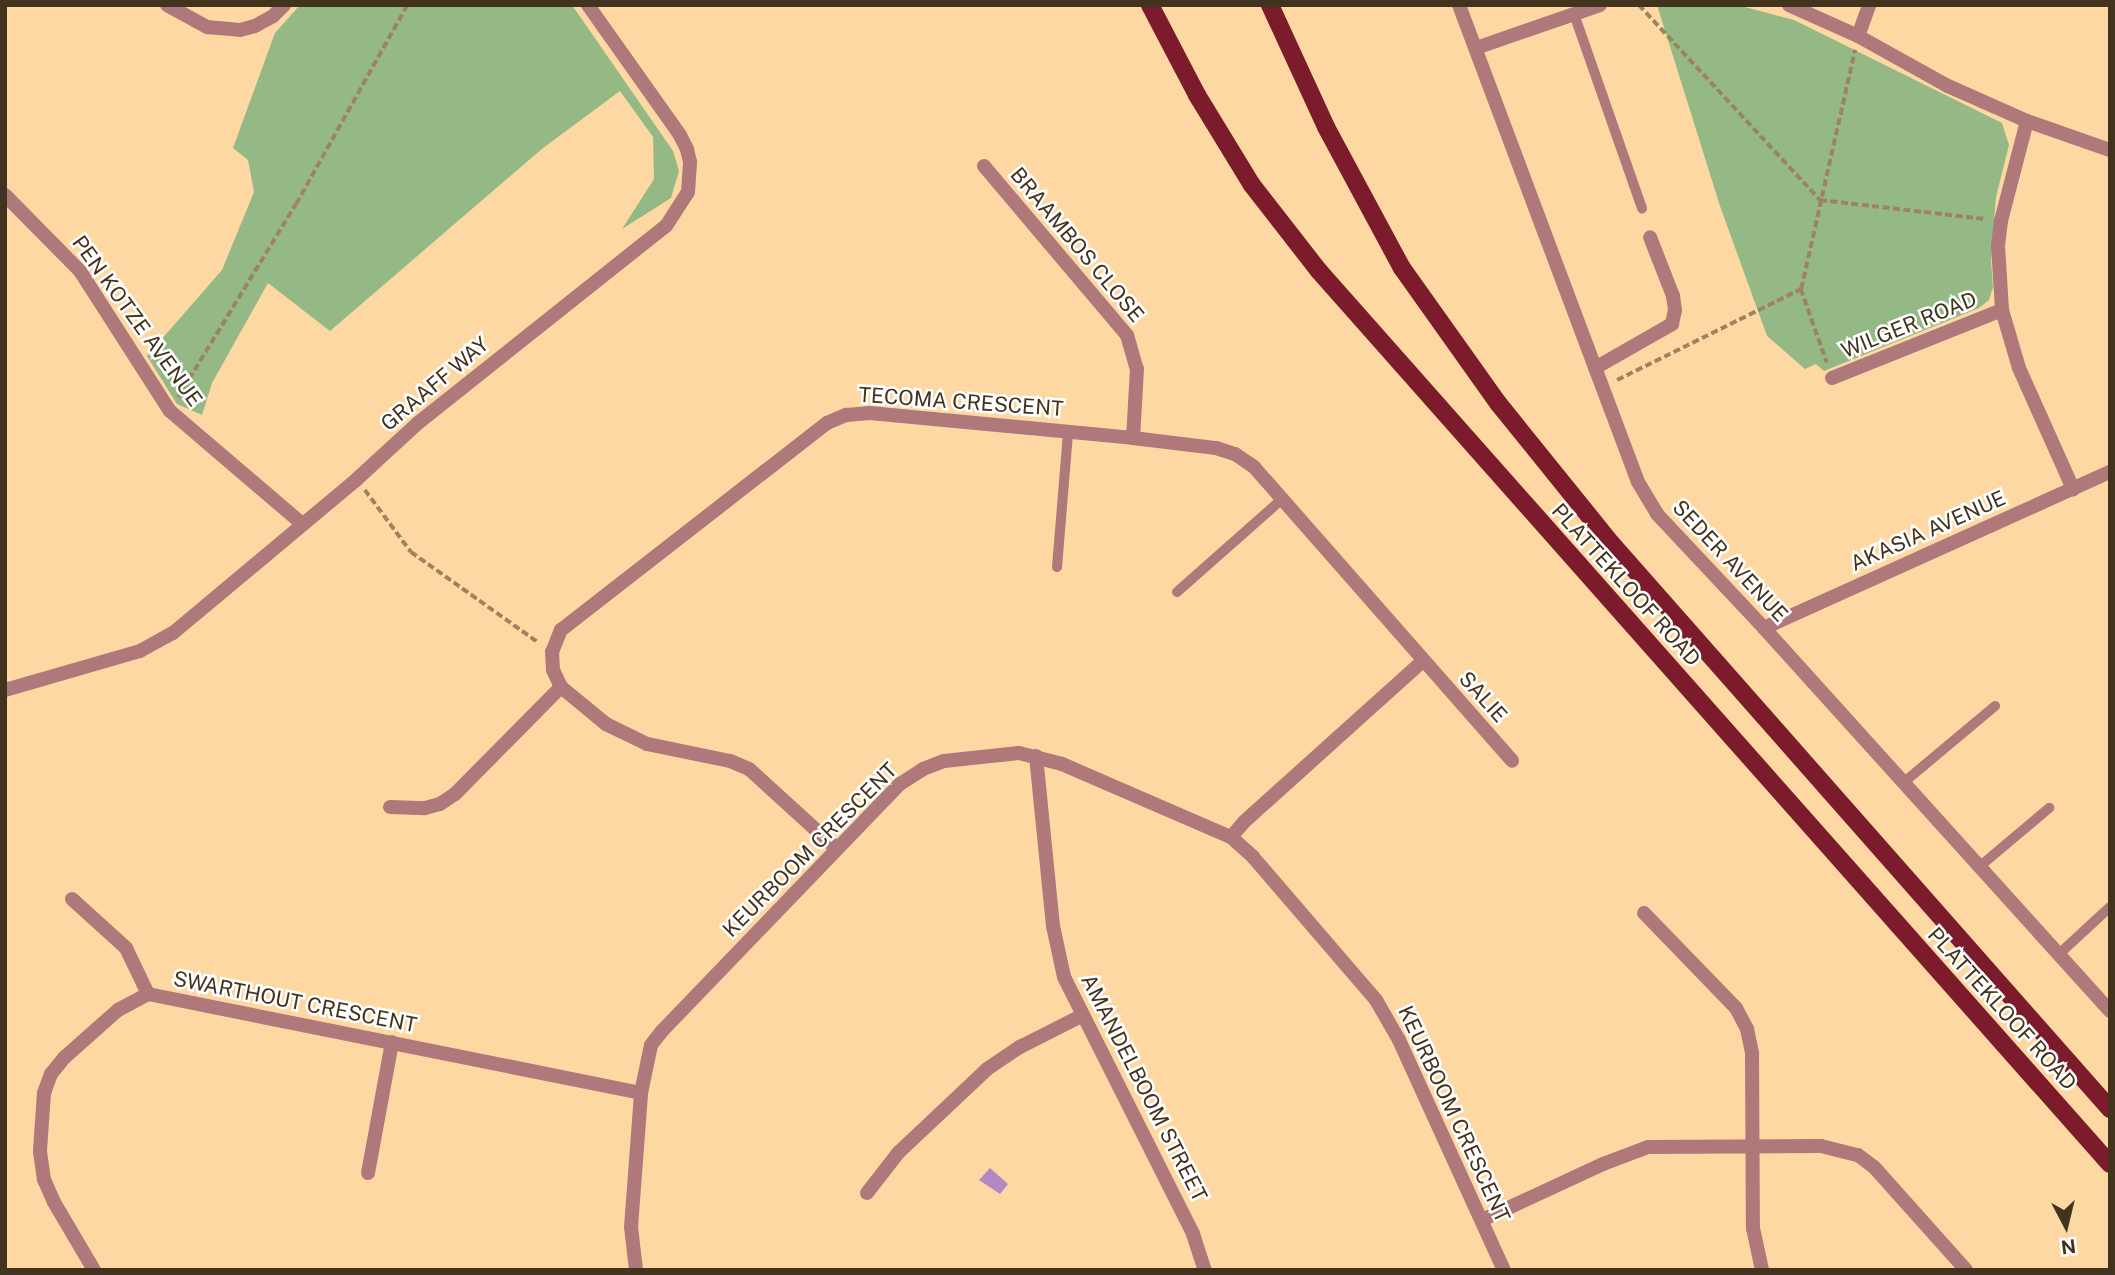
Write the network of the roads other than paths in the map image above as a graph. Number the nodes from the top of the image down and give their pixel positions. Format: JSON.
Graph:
{"nodes":[{"id":1,"x":167,"y":5,"type":"edge"},
{"id":2,"x":284,"y":5,"type":"edge"},
{"id":3,"x":588,"y":5,"type":"edge"},
{"id":4,"x":1150,"y":5,"type":"edge"},
{"id":5,"x":1270,"y":5,"type":"edge"},
{"id":6,"x":1460,"y":5,"type":"edge"},
{"id":7,"x":1600,"y":5,"type":"edge"},
{"id":8,"x":1789,"y":5,"type":"edge"},
{"id":9,"x":1869,"y":5,"type":"edge"},
{"id":10,"x":1574,"y":14,"type":"junction"},
{"id":11,"x":1858,"y":36,"type":"junction"},
{"id":12,"x":1476,"y":48,"type":"junction"},
{"id":13,"x":2027,"y":121,"type":"junction"},
{"id":14,"x":2110,"y":150,"type":"edge"},
{"id":15,"x":984,"y":166,"type":"dead end"},
{"id":16,"x":5,"y":195,"type":"edge"},
{"id":17,"x":1642,"y":208,"type":"dead end"},
{"id":18,"x":1650,"y":237,"type":"dead end"},
{"id":19,"x":2002,"y":310,"type":"junction"},
{"id":20,"x":1595,"y":368,"type":"junction"},
{"id":21,"x":1832,"y":378,"type":"road end"},
{"id":22,"x":1068,"y":432,"type":"junction"},
{"id":23,"x":1133,"y":438,"type":"junction"},
{"id":24,"x":2110,"y":472,"type":"edge"},
{"id":25,"x":2073,"y":489,"type":"junction"},
{"id":26,"x":1282,"y":499,"type":"junction"},
{"id":27,"x":301,"y":523,"type":"junction"},
{"id":28,"x":1057,"y":567,"type":"dead end"},
{"id":29,"x":1177,"y":592,"type":"dead end"},
{"id":30,"x":1764,"y":628,"type":"junction"},
{"id":31,"x":1423,"y":661,"type":"junction"},
{"id":32,"x":561,"y":687,"type":"junction"},
{"id":33,"x":5,"y":690,"type":"edge"},
{"id":34,"x":1994,"y":706,"type":"dead end"},
{"id":35,"x":1036,"y":756,"type":"junction"},
{"id":36,"x":1512,"y":761,"type":"dead end"},
{"id":37,"x":1903,"y":783,"type":"junction"},
{"id":38,"x":390,"y":807,"type":"dead end"},
{"id":39,"x":2049,"y":808,"type":"dead end"},
{"id":40,"x":1231,"y":837,"type":"junction"},
{"id":41,"x":836,"y":849,"type":"junction"},
{"id":42,"x":1979,"y":867,"type":"junction"},
{"id":43,"x":72,"y":899,"type":"dead end"},
{"id":44,"x":2110,"y":907,"type":"edge"},
{"id":45,"x":1644,"y":914,"type":"dead end"},
{"id":46,"x":2059,"y":954,"type":"junction"},
{"id":47,"x":148,"y":994,"type":"junction"},
{"id":48,"x":2110,"y":1011,"type":"edge"},
{"id":49,"x":1081,"y":1016,"type":"junction"},
{"id":50,"x":392,"y":1042,"type":"junction"},
{"id":51,"x":641,"y":1093,"type":"junction"},
{"id":52,"x":2110,"y":1109,"type":"edge"},
{"id":53,"x":1752,"y":1146,"type":"junction"},
{"id":54,"x":2110,"y":1164,"type":"edge"},
{"id":55,"x":368,"y":1173,"type":"dead end"},
{"id":56,"x":867,"y":1193,"type":"dead end"},
{"id":57,"x":1482,"y":1220,"type":"junction"},
{"id":58,"x":94,"y":1270,"type":"edge"},
{"id":59,"x":636,"y":1270,"type":"edge"},
{"id":60,"x":1205,"y":1270,"type":"edge"},
{"id":61,"x":1504,"y":1270,"type":"edge"},
{"id":62,"x":1762,"y":1270,"type":"edge"},
{"id":63,"x":1966,"y":1270,"type":"edge"}],
"edges":[{"from":1,"to":2,"type":"street"},
{"from":3,"to":27,"type":"street","name":"GRAAFF WAY"},
{"from":4,"to":54,"type":"main road","name":"PLATTEKLOOF ROAD"},
{"from":5,"to":52,"type":"main road","name":"PLATTEKLOOF ROAD"},
{"from":6,"to":12,"type":"street","name":"SEDER AVENUE"},
{"from":7,"to":10,"type":"street"},
{"from":8,"to":11,"type":"street"},
{"from":9,"to":11,"type":"street"},
{"from":10,"to":12,"type":"street"},
{"from":10,"to":17,"type":"lane"},
{"from":11,"to":13,"type":"street"},
{"from":12,"to":20,"type":"street","name":"SEDER AVENUE"},
{"from":13,"to":14,"type":"street"},
{"from":13,"to":19,"type":"street"},
{"from":15,"to":23,"type":"street","name":"BRAAMBOS CLOSE"},
{"from":16,"to":27,"type":"street","name":"PEN KOTZE AVENUE"},
{"from":18,"to":20,"type":"street"},
{"from":19,"to":21,"type":"street","name":"WILGER ROAD"},
{"from":19,"to":25,"type":"street"},
{"from":20,"to":30,"type":"street","name":"SEDER AVENUE"},
{"from":22,"to":23,"type":"street","name":"TECOMA CRESCENT"},
{"from":22,"to":28,"type":"lane"},
{"from":22,"to":32,"type":"street","name":"TECOMA CRESCENT"},
{"from":23,"to":26,"type":"street","name":"TECOMA CRESCENT"},
{"from":24,"to":25,"type":"street","name":"AKASIA AVENUE"},
{"from":25,"to":30,"type":"street","name":"AKASIA AVENUE"},
{"from":26,"to":29,"type":"lane"},
{"from":26,"to":31,"type":"street","name":"TECOMA CRESCENT"},
{"from":27,"to":33,"type":"street","name":"GRAAFF WAY"},
{"from":30,"to":37,"type":"street","name":"SEDER AVENUE"},
{"from":31,"to":36,"type":"street","name":"SALIE"},
{"from":31,"to":40,"type":"street"},
{"from":32,"to":38,"type":"street"},
{"from":32,"to":41,"type":"street"},
{"from":34,"to":37,"type":"lane"},
{"from":35,"to":40,"type":"street","name":"KEURBOOM CRESCENT"},
{"from":35,"to":41,"type":"street","name":"KEURBOOM CRESCENT"},
{"from":35,"to":49,"type":"street","name":"AMANDELBOOM STREET"},
{"from":37,"to":42,"type":"street","name":"SEDER AVENUE"},
{"from":39,"to":42,"type":"lane"},
{"from":40,"to":57,"type":"street","name":"KEURBOOM CRESCENT"},
{"from":41,"to":51,"type":"street","name":"KEURBOOM CRESCENT"},
{"from":42,"to":46,"type":"street","name":"SEDER AVENUE"},
{"from":43,"to":47,"type":"street"},
{"from":44,"to":46,"type":"lane"},
{"from":45,"to":53,"type":"street"},
{"from":46,"to":48,"type":"street","name":"SEDER AVENUE"},
{"from":47,"to":50,"type":"street","name":"SWARTHOUT CRESCENT"},
{"from":47,"to":58,"type":"street","name":"SWARTHOUT CRESCENT"},
{"from":49,"to":56,"type":"street"},
{"from":49,"to":60,"type":"street","name":"AMANDELBOOM STREET"},
{"from":50,"to":51,"type":"street","name":"SWARTHOUT CRESCENT"},
{"from":50,"to":55,"type":"street"},
{"from":51,"to":59,"type":"street","name":"KEURBOOM CRESCENT"},
{"from":53,"to":57,"type":"street"},
{"from":53,"to":62,"type":"street"},
{"from":53,"to":63,"type":"street"},
{"from":57,"to":61,"type":"street","name":"KEURBOOM CRESCENT"}]}
